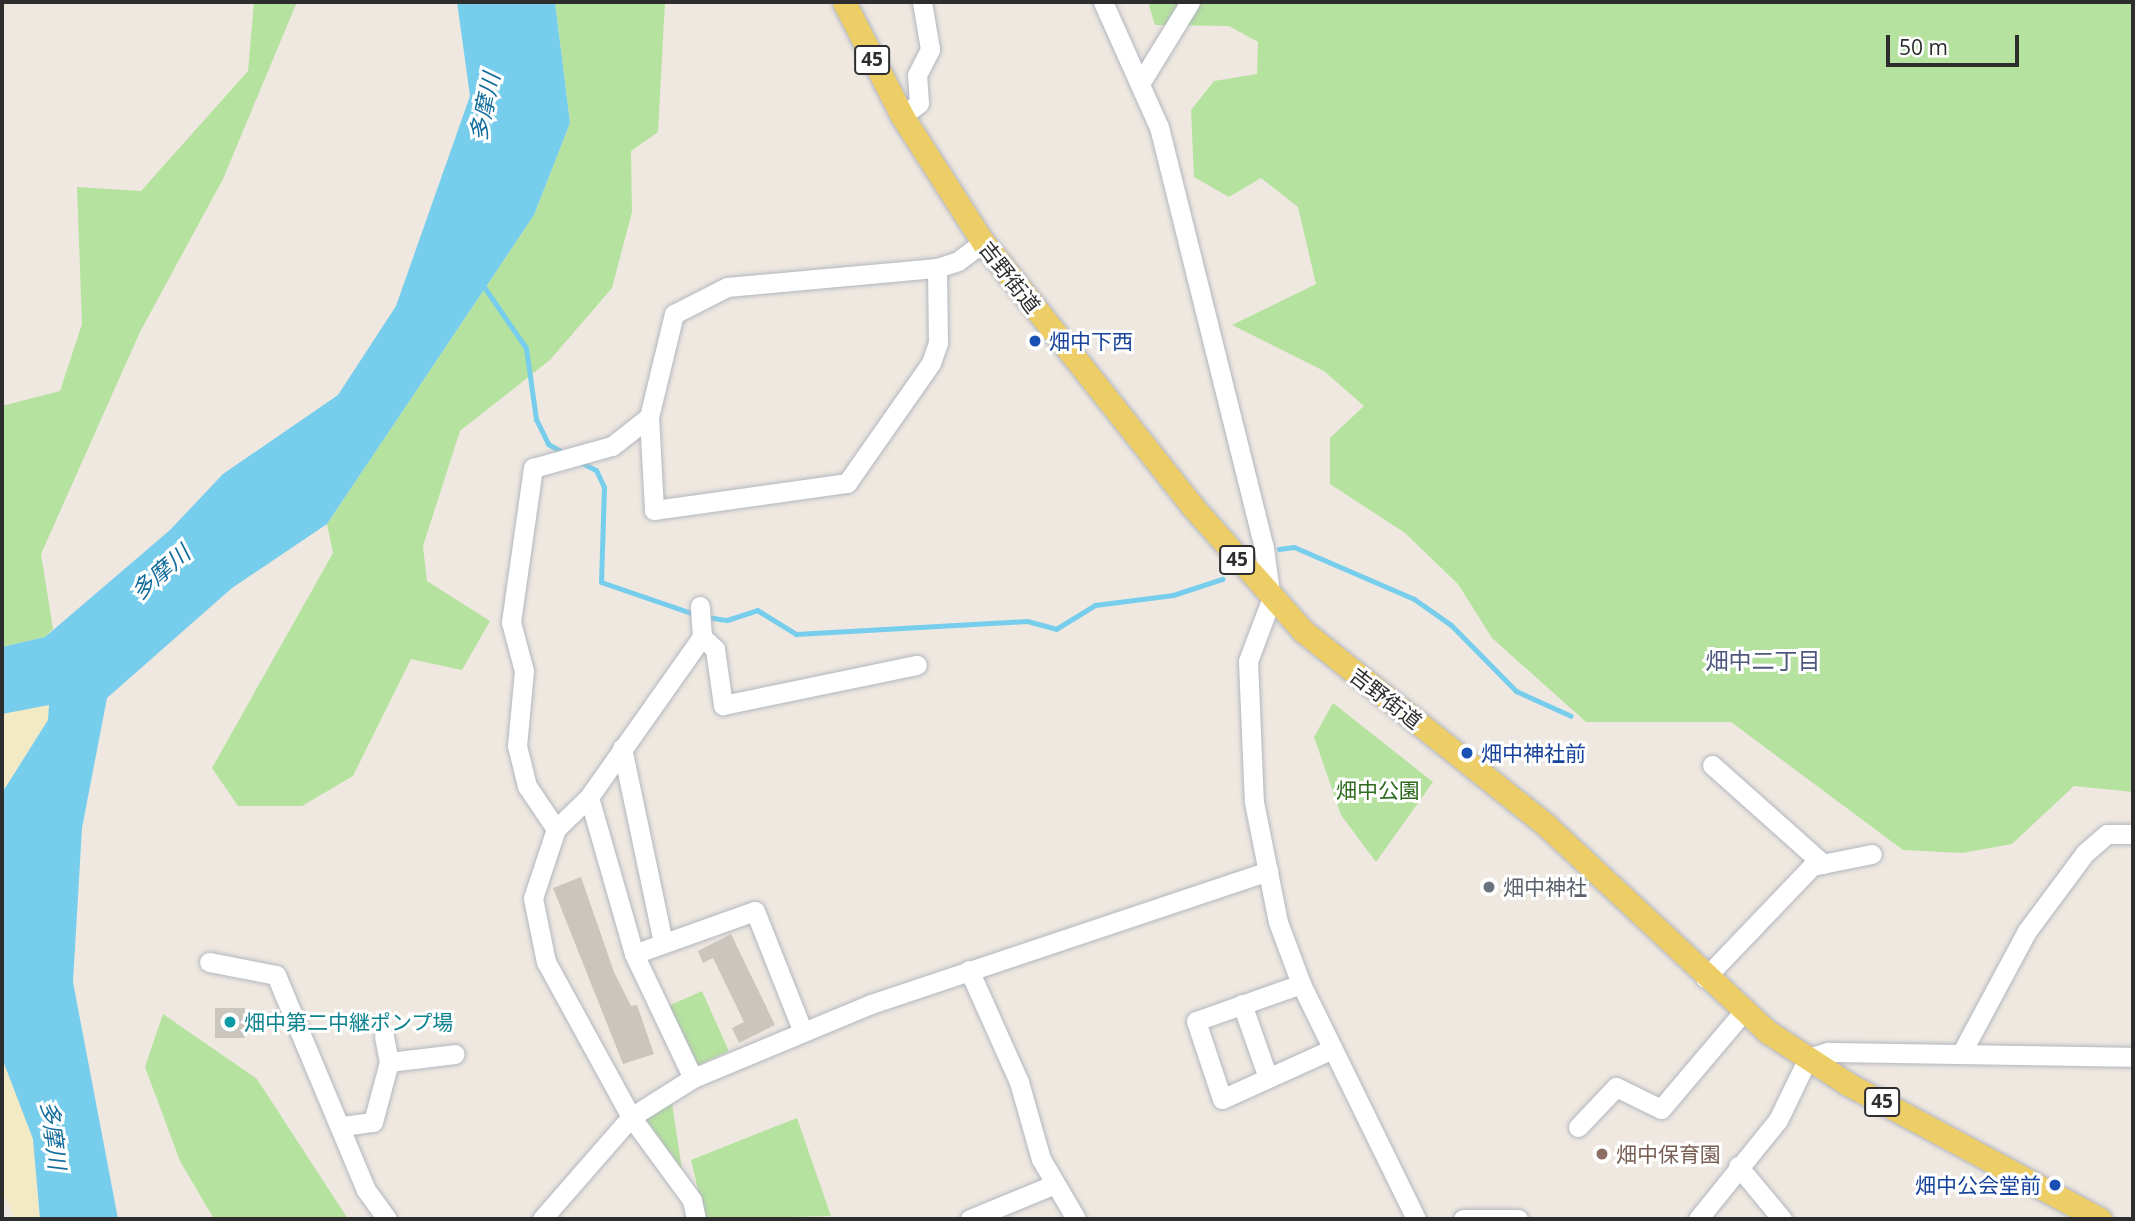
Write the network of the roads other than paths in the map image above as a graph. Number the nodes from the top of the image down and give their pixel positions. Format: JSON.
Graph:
{"nodes":[{"id":1,"x":844,"y":2,"type":"edge"},
{"id":2,"x":922,"y":2,"type":"edge"},
{"id":3,"x":1103,"y":2,"type":"edge"},
{"id":4,"x":1190,"y":2,"type":"edge"},
{"id":5,"x":1141,"y":82,"type":"junction"},
{"id":6,"x":902,"y":116,"type":"junction"},
{"id":7,"x":983,"y":242,"type":"junction"},
{"id":8,"x":937,"y":268,"type":"junction"},
{"id":9,"x":649,"y":417,"type":"junction"},
{"id":10,"x":1271,"y":600,"type":"junction"},
{"id":11,"x":700,"y":606,"type":"dead end"},
{"id":12,"x":702,"y":637,"type":"junction"},
{"id":13,"x":917,"y":665,"type":"dead end"},
{"id":14,"x":622,"y":748,"type":"junction"},
{"id":15,"x":1712,"y":765,"type":"dead end"},
{"id":16,"x":589,"y":797,"type":"junction"},
{"id":17,"x":556,"y":829,"type":"junction"},
{"id":18,"x":2133,"y":834,"type":"edge"},
{"id":19,"x":1872,"y":854,"type":"dead end"},
{"id":20,"x":1823,"y":864,"type":"junction"},
{"id":21,"x":1268,"y":871,"type":"junction"},
{"id":22,"x":663,"y":943,"type":"junction"},
{"id":23,"x":634,"y":954,"type":"junction"},
{"id":24,"x":209,"y":962,"type":"dead end"},
{"id":25,"x":970,"y":970,"type":"junction"},
{"id":26,"x":1705,"y":978,"type":"junction"},
{"id":27,"x":1301,"y":984,"type":"junction"},
{"id":28,"x":1242,"y":1004,"type":"junction"},
{"id":29,"x":1742,"y":1013,"type":"junction"},
{"id":30,"x":803,"y":1031,"type":"junction"},
{"id":31,"x":384,"y":1036,"type":"dead end"},
{"id":32,"x":1332,"y":1049,"type":"junction"},
{"id":33,"x":1962,"y":1052,"type":"junction"},
{"id":34,"x":455,"y":1054,"type":"dead end"},
{"id":35,"x":2133,"y":1057,"type":"edge"},
{"id":36,"x":1808,"y":1058,"type":"junction"},
{"id":37,"x":390,"y":1062,"type":"junction"},
{"id":38,"x":692,"y":1078,"type":"junction"},
{"id":39,"x":1268,"y":1078,"type":"junction"},
{"id":40,"x":631,"y":1117,"type":"junction"},
{"id":41,"x":343,"y":1126,"type":"junction"},
{"id":42,"x":1578,"y":1127,"type":"dead end"},
{"id":43,"x":1738,"y":1166,"type":"junction"},
{"id":44,"x":1055,"y":1184,"type":"junction"},
{"id":45,"x":387,"y":1219,"type":"edge"},
{"id":46,"x":542,"y":1219,"type":"edge"},
{"id":47,"x":696,"y":1219,"type":"edge"},
{"id":48,"x":970,"y":1219,"type":"edge"},
{"id":49,"x":1076,"y":1219,"type":"edge"},
{"id":50,"x":1416,"y":1219,"type":"edge"},
{"id":51,"x":1463,"y":1219,"type":"edge"},
{"id":52,"x":1518,"y":1219,"type":"edge"},
{"id":53,"x":1698,"y":1219,"type":"edge"},
{"id":54,"x":1782,"y":1219,"type":"edge"},
{"id":55,"x":2099,"y":1219,"type":"edge"}],
"edges":[{"from":1,"to":6,"type":"main road","name":"吉野街道","number":"45"},
{"from":2,"to":6,"type":"street"},
{"from":3,"to":5,"type":"street"},
{"from":4,"to":5,"type":"street"},
{"from":5,"to":10,"type":"street"},
{"from":6,"to":7,"type":"main road","name":"吉野街道","number":"45"},
{"from":7,"to":8,"type":"street"},
{"from":7,"to":10,"type":"main road","name":"吉野街道","number":"45"},
{"from":8,"to":9,"type":"street"},
{"from":8,"to":9,"type":"street"},
{"from":9,"to":17,"type":"street"},
{"from":10,"to":21,"type":"street"},
{"from":10,"to":26,"type":"main road","name":"吉野街道","number":"45"},
{"from":11,"to":12,"type":"street"},
{"from":12,"to":13,"type":"street"},
{"from":12,"to":14,"type":"street"},
{"from":14,"to":16,"type":"street"},
{"from":14,"to":22,"type":"street"},
{"from":15,"to":20,"type":"street"},
{"from":16,"to":17,"type":"street"},
{"from":16,"to":23,"type":"street"},
{"from":17,"to":40,"type":"street"},
{"from":18,"to":33,"type":"street"},
{"from":19,"to":20,"type":"street"},
{"from":20,"to":26,"type":"street"},
{"from":21,"to":25,"type":"street"},
{"from":21,"to":27,"type":"street"},
{"from":22,"to":23,"type":"street"},
{"from":22,"to":30,"type":"street"},
{"from":23,"to":38,"type":"street"},
{"from":24,"to":41,"type":"street"},
{"from":25,"to":30,"type":"street"},
{"from":25,"to":44,"type":"street"},
{"from":26,"to":29,"type":"main road","name":"吉野街道","number":"45"},
{"from":27,"to":28,"type":"street"},
{"from":27,"to":32,"type":"street"},
{"from":28,"to":39,"type":"street"},
{"from":28,"to":39,"type":"street"},
{"from":29,"to":36,"type":"main road","name":"吉野街道","number":"45"},
{"from":29,"to":42,"type":"street"},
{"from":30,"to":38,"type":"street"},
{"from":31,"to":37,"type":"street"},
{"from":32,"to":39,"type":"street"},
{"from":32,"to":50,"type":"street"},
{"from":33,"to":35,"type":"street"},
{"from":33,"to":36,"type":"street"},
{"from":34,"to":37,"type":"street"},
{"from":36,"to":43,"type":"street"},
{"from":36,"to":55,"type":"main road","name":"吉野街道","number":"45"},
{"from":37,"to":41,"type":"street"},
{"from":38,"to":40,"type":"street"},
{"from":40,"to":46,"type":"street"},
{"from":40,"to":47,"type":"street"},
{"from":41,"to":45,"type":"street"},
{"from":43,"to":53,"type":"street"},
{"from":43,"to":54,"type":"street"},
{"from":44,"to":48,"type":"street"},
{"from":44,"to":49,"type":"street"},
{"from":51,"to":52,"type":"street"}]}
